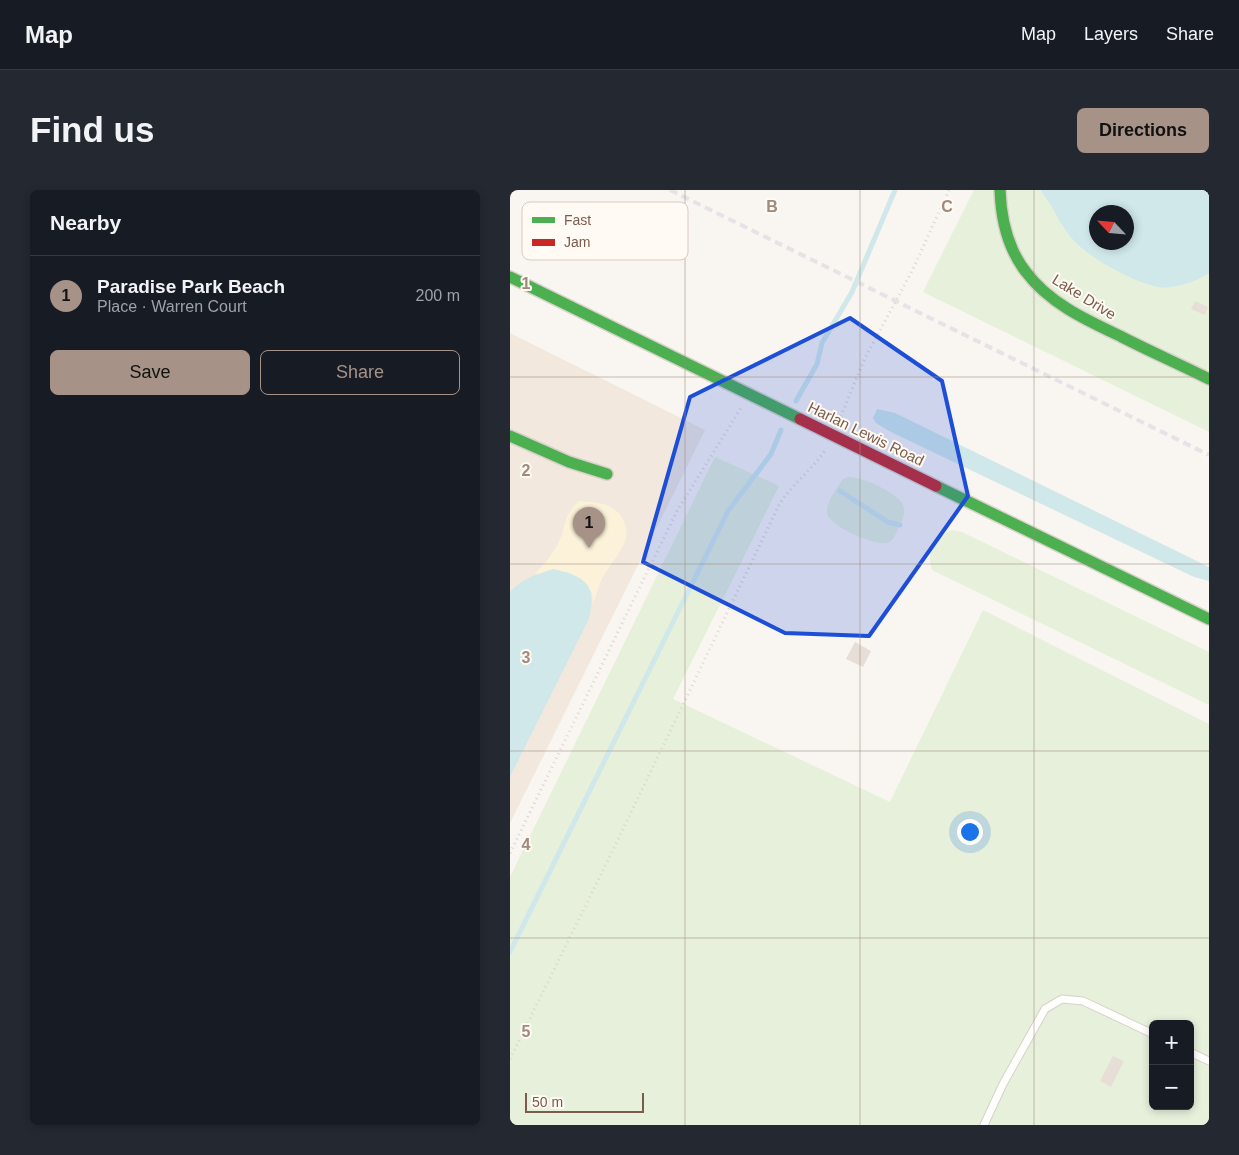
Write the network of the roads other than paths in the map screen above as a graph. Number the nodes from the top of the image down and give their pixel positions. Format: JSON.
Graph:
{"nodes":[{"id":1,"x":1000,"y":190,"type":"edge"},
{"id":2,"x":510,"y":277,"type":"edge"},
{"id":3,"x":1209,"y":379,"type":"edge"},
{"id":4,"x":510,"y":436,"type":"edge"},
{"id":5,"x":607,"y":474,"type":"dead end"},
{"id":6,"x":1209,"y":619,"type":"edge"},
{"id":7,"x":1149,"y":1032,"type":"edge"},
{"id":8,"x":1194,"y":1054,"type":"edge"},
{"id":9,"x":1209,"y":1061,"type":"edge"},
{"id":10,"x":984,"y":1125,"type":"edge"}],
"edges":[{"from":1,"to":3,"type":"street","name":"Lake Drive"},
{"from":2,"to":6,"type":"street","name":"Harlan Lewis Road"},
{"from":4,"to":5,"type":"street"},
{"from":7,"to":10,"type":"lane"},
{"from":8,"to":9,"type":"lane"}]}
